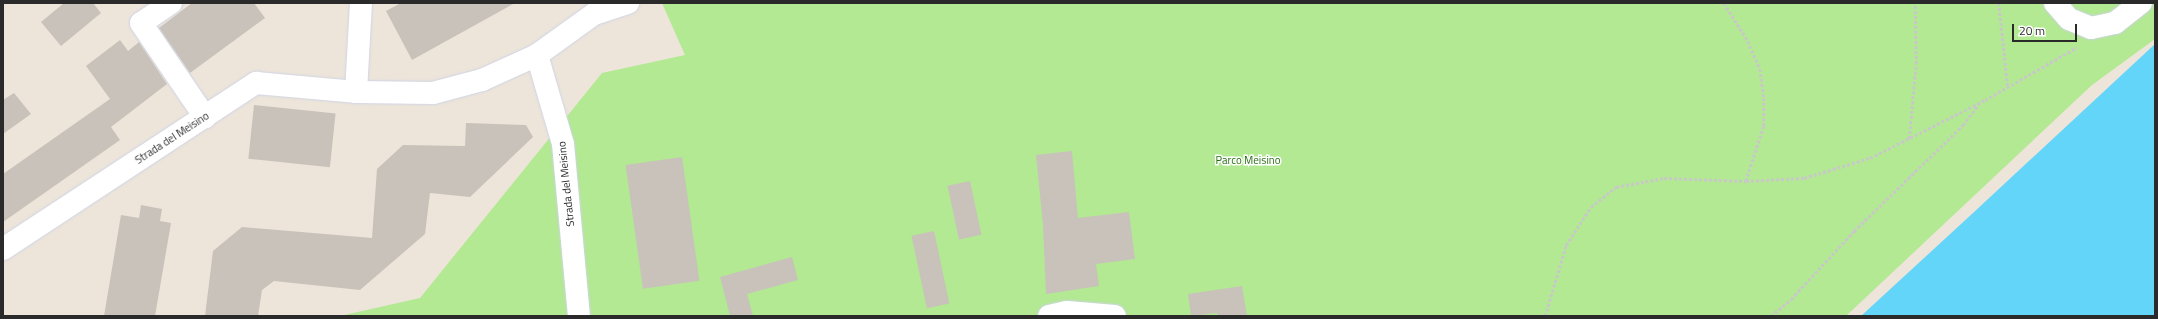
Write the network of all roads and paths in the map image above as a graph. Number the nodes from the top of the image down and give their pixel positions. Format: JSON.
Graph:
{"nodes":[{"id":1,"x":171,"y":3,"type":"edge"},
{"id":2,"x":361,"y":3,"type":"edge"},
{"id":3,"x":628,"y":3,"type":"edge"},
{"id":4,"x":1724,"y":3,"type":"edge"},
{"id":5,"x":1915,"y":3,"type":"edge"},
{"id":6,"x":1999,"y":3,"type":"edge"},
{"id":7,"x":2055,"y":3,"type":"edge"},
{"id":8,"x":2141,"y":3,"type":"edge"},
{"id":9,"x":2091,"y":28,"type":"junction"},
{"id":10,"x":538,"y":55,"type":"junction"},
{"id":11,"x":2008,"y":88,"type":"junction"},
{"id":12,"x":356,"y":92,"type":"junction"},
{"id":13,"x":1979,"y":103,"type":"junction"},
{"id":14,"x":205,"y":117,"type":"junction"},
{"id":15,"x":1909,"y":139,"type":"junction"},
{"id":16,"x":1746,"y":181,"type":"junction"},
{"id":17,"x":3,"y":249,"type":"edge"},
{"id":18,"x":579,"y":316,"type":"edge"},
{"id":19,"x":1049,"y":316,"type":"edge"},
{"id":20,"x":1115,"y":316,"type":"edge"},
{"id":21,"x":1545,"y":316,"type":"edge"},
{"id":22,"x":1771,"y":316,"type":"edge"}],
"edges":[{"from":1,"to":14,"type":"street"},
{"from":2,"to":12,"type":"street"},
{"from":3,"to":10,"type":"street","name":"Strada del Meisino"},
{"from":4,"to":16,"type":"path"},
{"from":5,"to":15,"type":"path"},
{"from":6,"to":11,"type":"path"},
{"from":7,"to":9,"type":"street"},
{"from":8,"to":9,"type":"street"},
{"from":9,"to":11,"type":"path"},
{"from":10,"to":12,"type":"street","name":"Strada del Meisino"},
{"from":10,"to":18,"type":"street","name":"Strada del Meisino"},
{"from":11,"to":13,"type":"path"},
{"from":12,"to":14,"type":"street","name":"Strada del Meisino"},
{"from":13,"to":15,"type":"path"},
{"from":13,"to":22,"type":"path"},
{"from":14,"to":17,"type":"street","name":"Strada del Meisino"},
{"from":15,"to":16,"type":"path"},
{"from":16,"to":21,"type":"path"},
{"from":19,"to":20,"type":"street"}]}
